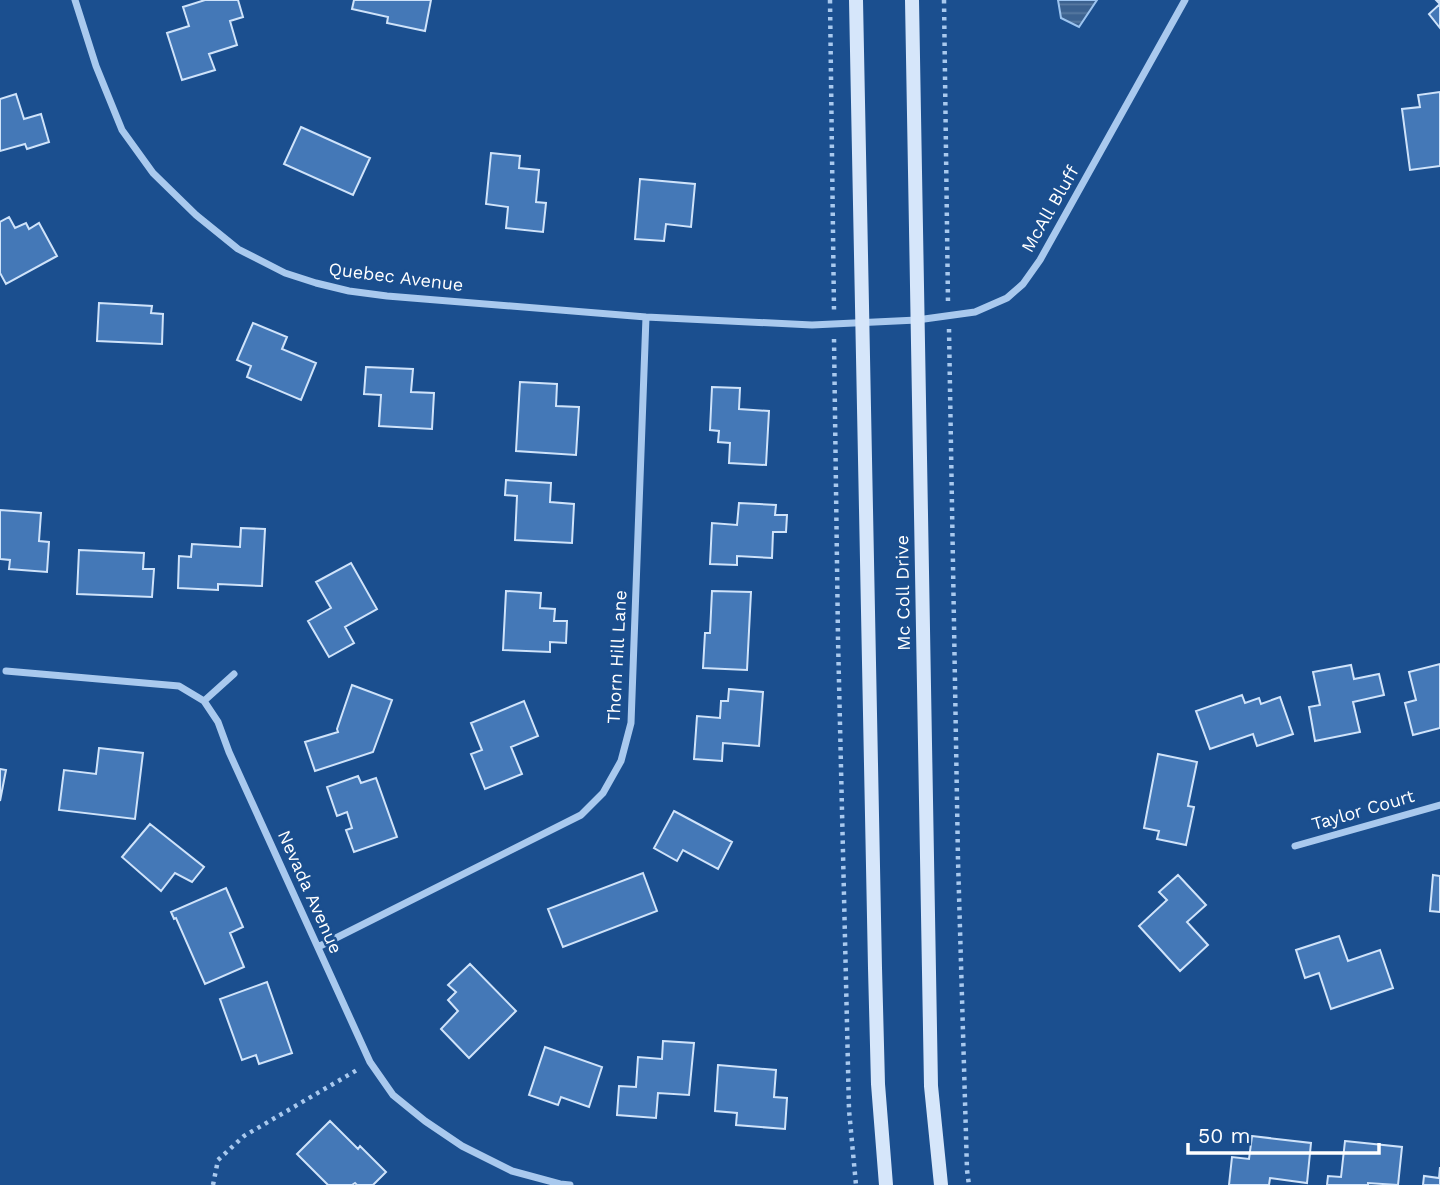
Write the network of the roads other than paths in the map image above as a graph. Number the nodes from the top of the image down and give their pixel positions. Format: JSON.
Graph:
{"nodes":[{"id":1,"x":75,"y":0,"type":"edge"},
{"id":2,"x":856,"y":0,"type":"edge"},
{"id":3,"x":912,"y":0,"type":"edge"},
{"id":4,"x":1185,"y":0,"type":"edge"},
{"id":5,"x":646,"y":317,"type":"junction"},
{"id":6,"x":917,"y":320,"type":"junction"},
{"id":7,"x":861,"y":323,"type":"junction"},
{"id":8,"x":6,"y":671,"type":"dead end"},
{"id":9,"x":234,"y":674,"type":"dead end"},
{"id":10,"x":204,"y":701,"type":"junction"},
{"id":11,"x":1440,"y":805,"type":"edge"},
{"id":12,"x":1295,"y":846,"type":"dead end"},
{"id":13,"x":318,"y":947,"type":"junction"},
{"id":14,"x":570,"y":1185,"type":"edge"},
{"id":15,"x":886,"y":1185,"type":"edge"},
{"id":16,"x":941,"y":1185,"type":"edge"}],
"edges":[{"from":1,"to":5,"type":"street","name":"Quebec Avenue"},
{"from":2,"to":7,"type":"main road","name":"Mc Coll Drive"},
{"from":3,"to":6,"type":"main road","name":"Mc Coll Drive"},
{"from":4,"to":6,"type":"street","name":"McAll Bluff"},
{"from":5,"to":7,"type":"street","name":"Quebec Avenue"},
{"from":5,"to":13,"type":"street","name":"Thorn Hill Lane"},
{"from":6,"to":7,"type":"street","name":"McAll Bluff"},
{"from":6,"to":16,"type":"main road","name":"Mc Coll Drive"},
{"from":7,"to":15,"type":"main road","name":"Mc Coll Drive"},
{"from":8,"to":10,"type":"street"},
{"from":9,"to":10,"type":"street"},
{"from":10,"to":13,"type":"street","name":"Nevada Avenue"},
{"from":11,"to":12,"type":"street","name":"Taylor Court"},
{"from":13,"to":14,"type":"street","name":"Nevada Avenue"}]}
